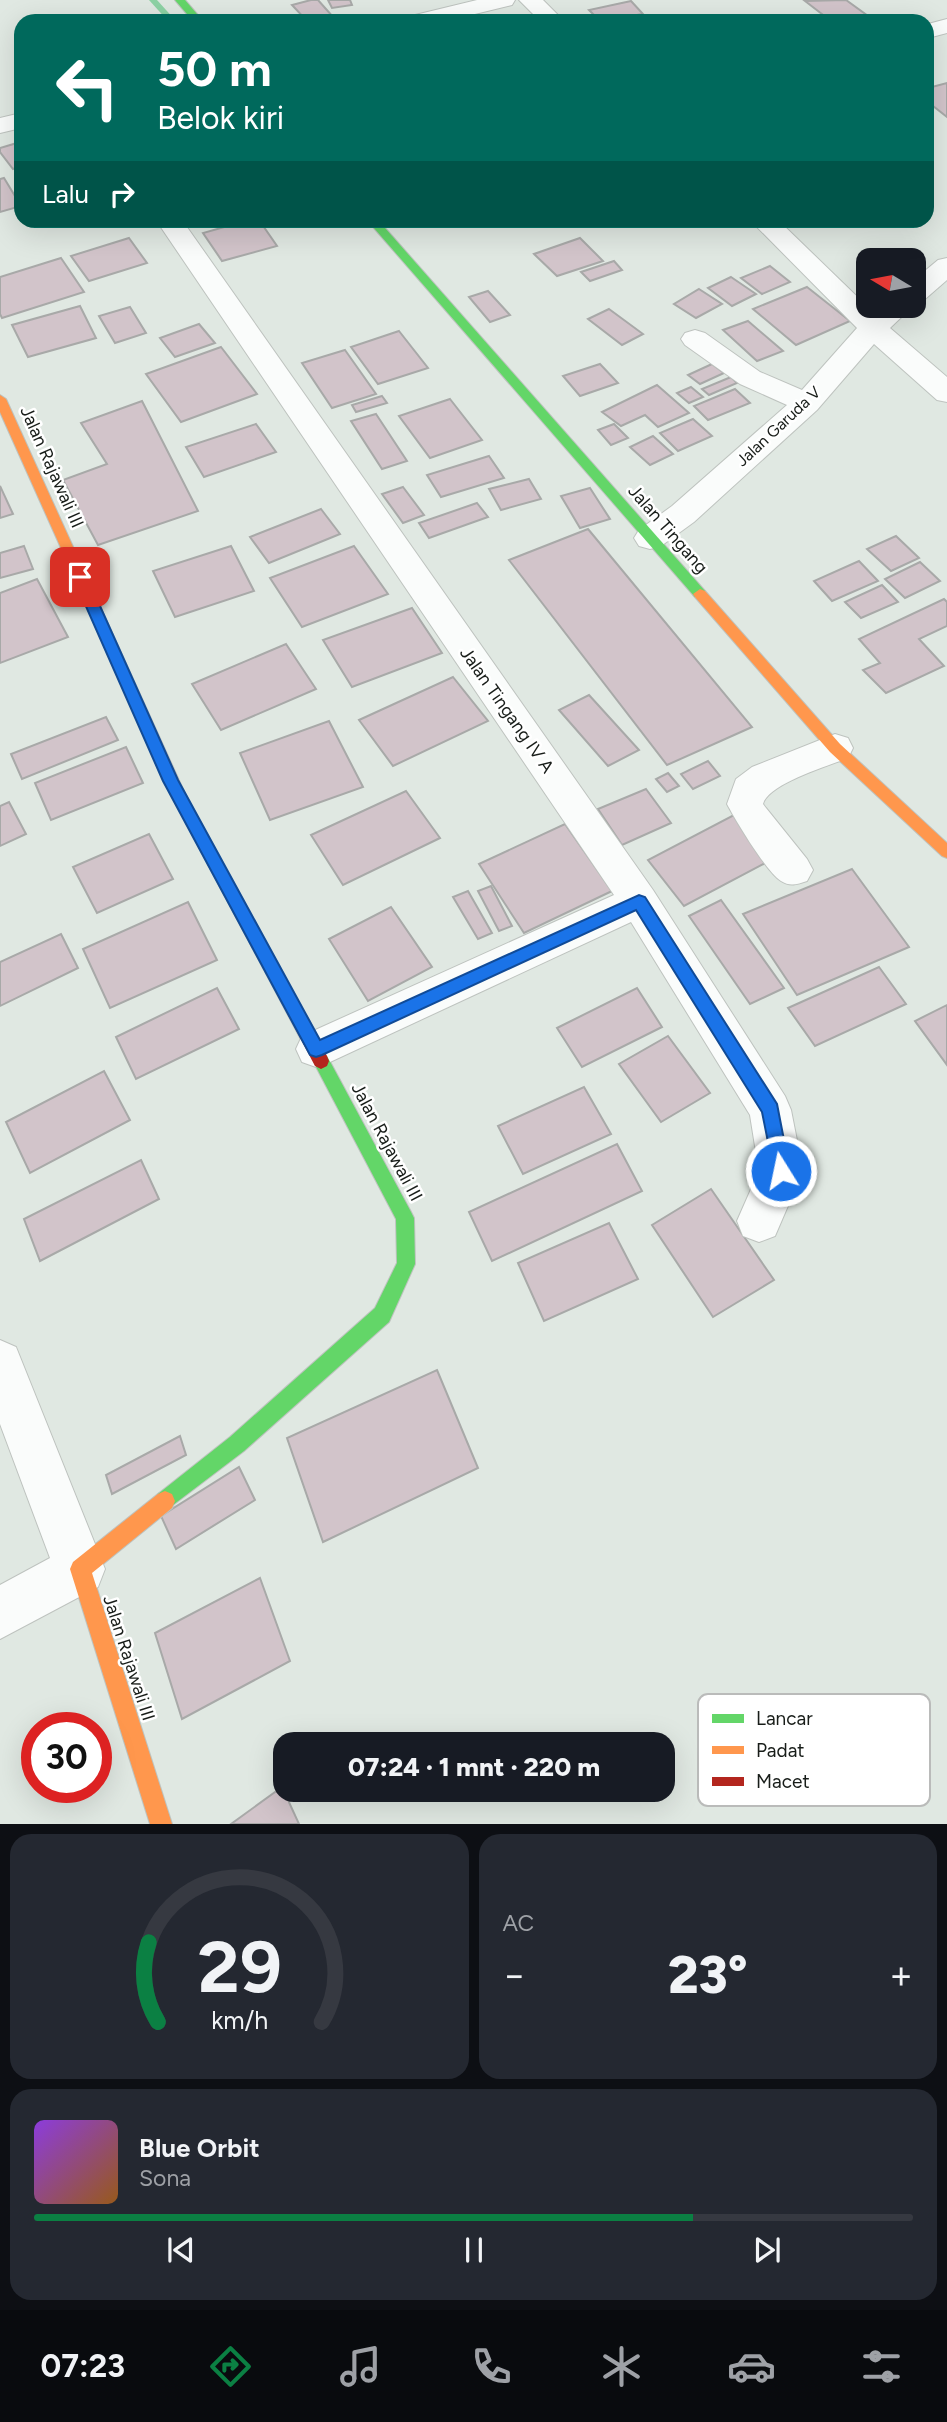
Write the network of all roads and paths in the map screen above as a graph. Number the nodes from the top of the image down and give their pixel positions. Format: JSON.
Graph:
{"nodes":[{"id":1,"x":180,"y":0,"type":"edge"},
{"id":2,"x":504,"y":0,"type":"edge"},
{"id":3,"x":530,"y":0,"type":"edge"},
{"id":4,"x":192,"y":14,"type":"edge"},
{"id":5,"x":447,"y":14,"type":"edge"},
{"id":6,"x":545,"y":14,"type":"edge"},
{"id":7,"x":175,"y":228,"type":"edge"},
{"id":8,"x":379,"y":228,"type":"edge"},
{"id":9,"x":771,"y":228,"type":"edge"},
{"id":10,"x":947,"y":266,"type":"edge"},
{"id":11,"x":926,"y":284,"type":"edge"},
{"id":12,"x":885,"y":318,"type":"edge"},
{"id":13,"x":873,"y":328,"type":"junction"},
{"id":14,"x":695,"y":339,"type":"dead end"},
{"id":15,"x":947,"y":393,"type":"edge"},
{"id":16,"x":0,"y":399,"type":"edge"},
{"id":17,"x":807,"y":403,"type":"junction"},
{"id":18,"x":650,"y":538,"type":"junction"},
{"id":19,"x":835,"y":748,"type":"junction"},
{"id":20,"x":947,"y":852,"type":"edge"},
{"id":21,"x":794,"y":870,"type":"dead end"},
{"id":22,"x":639,"y":901,"type":"junction"},
{"id":23,"x":316,"y":1049,"type":"junction"},
{"id":24,"x":760,"y":1221,"type":"dead end"},
{"id":25,"x":0,"y":1363,"type":"edge"},
{"id":26,"x":80,"y":1569,"type":"junction"},
{"id":27,"x":0,"y":1613,"type":"edge"},
{"id":28,"x":161,"y":1824,"type":"edge"}],
"edges":[{"from":1,"to":4,"type":"street"},
{"from":2,"to":5,"type":"street"},
{"from":3,"to":6,"type":"street"},
{"from":7,"to":22,"type":"street","name":"Jalan Tingang IV A"},
{"from":8,"to":18,"type":"street","name":"Jalan Tingang"},
{"from":9,"to":13,"type":"street"},
{"from":10,"to":11,"type":"street"},
{"from":12,"to":13,"type":"street","name":"Jalan Garuda V"},
{"from":13,"to":15,"type":"street"},
{"from":13,"to":17,"type":"street","name":"Jalan Garuda V"},
{"from":14,"to":17,"type":"street"},
{"from":16,"to":23,"type":"street","name":"Jalan Rajawali III"},
{"from":17,"to":18,"type":"street","name":"Jalan Garuda V"},
{"from":18,"to":19,"type":"street","name":"Jalan Tingang"},
{"from":19,"to":20,"type":"street","name":"Jalan Tingang"},
{"from":19,"to":21,"type":"street"},
{"from":22,"to":23,"type":"street"},
{"from":22,"to":24,"type":"street","name":"Jalan Tingang IV A"},
{"from":23,"to":26,"type":"street","name":"Jalan Rajawali III"},
{"from":25,"to":26,"type":"street"},
{"from":26,"to":27,"type":"street"},
{"from":26,"to":28,"type":"street","name":"Jalan Rajawali III"}]}
